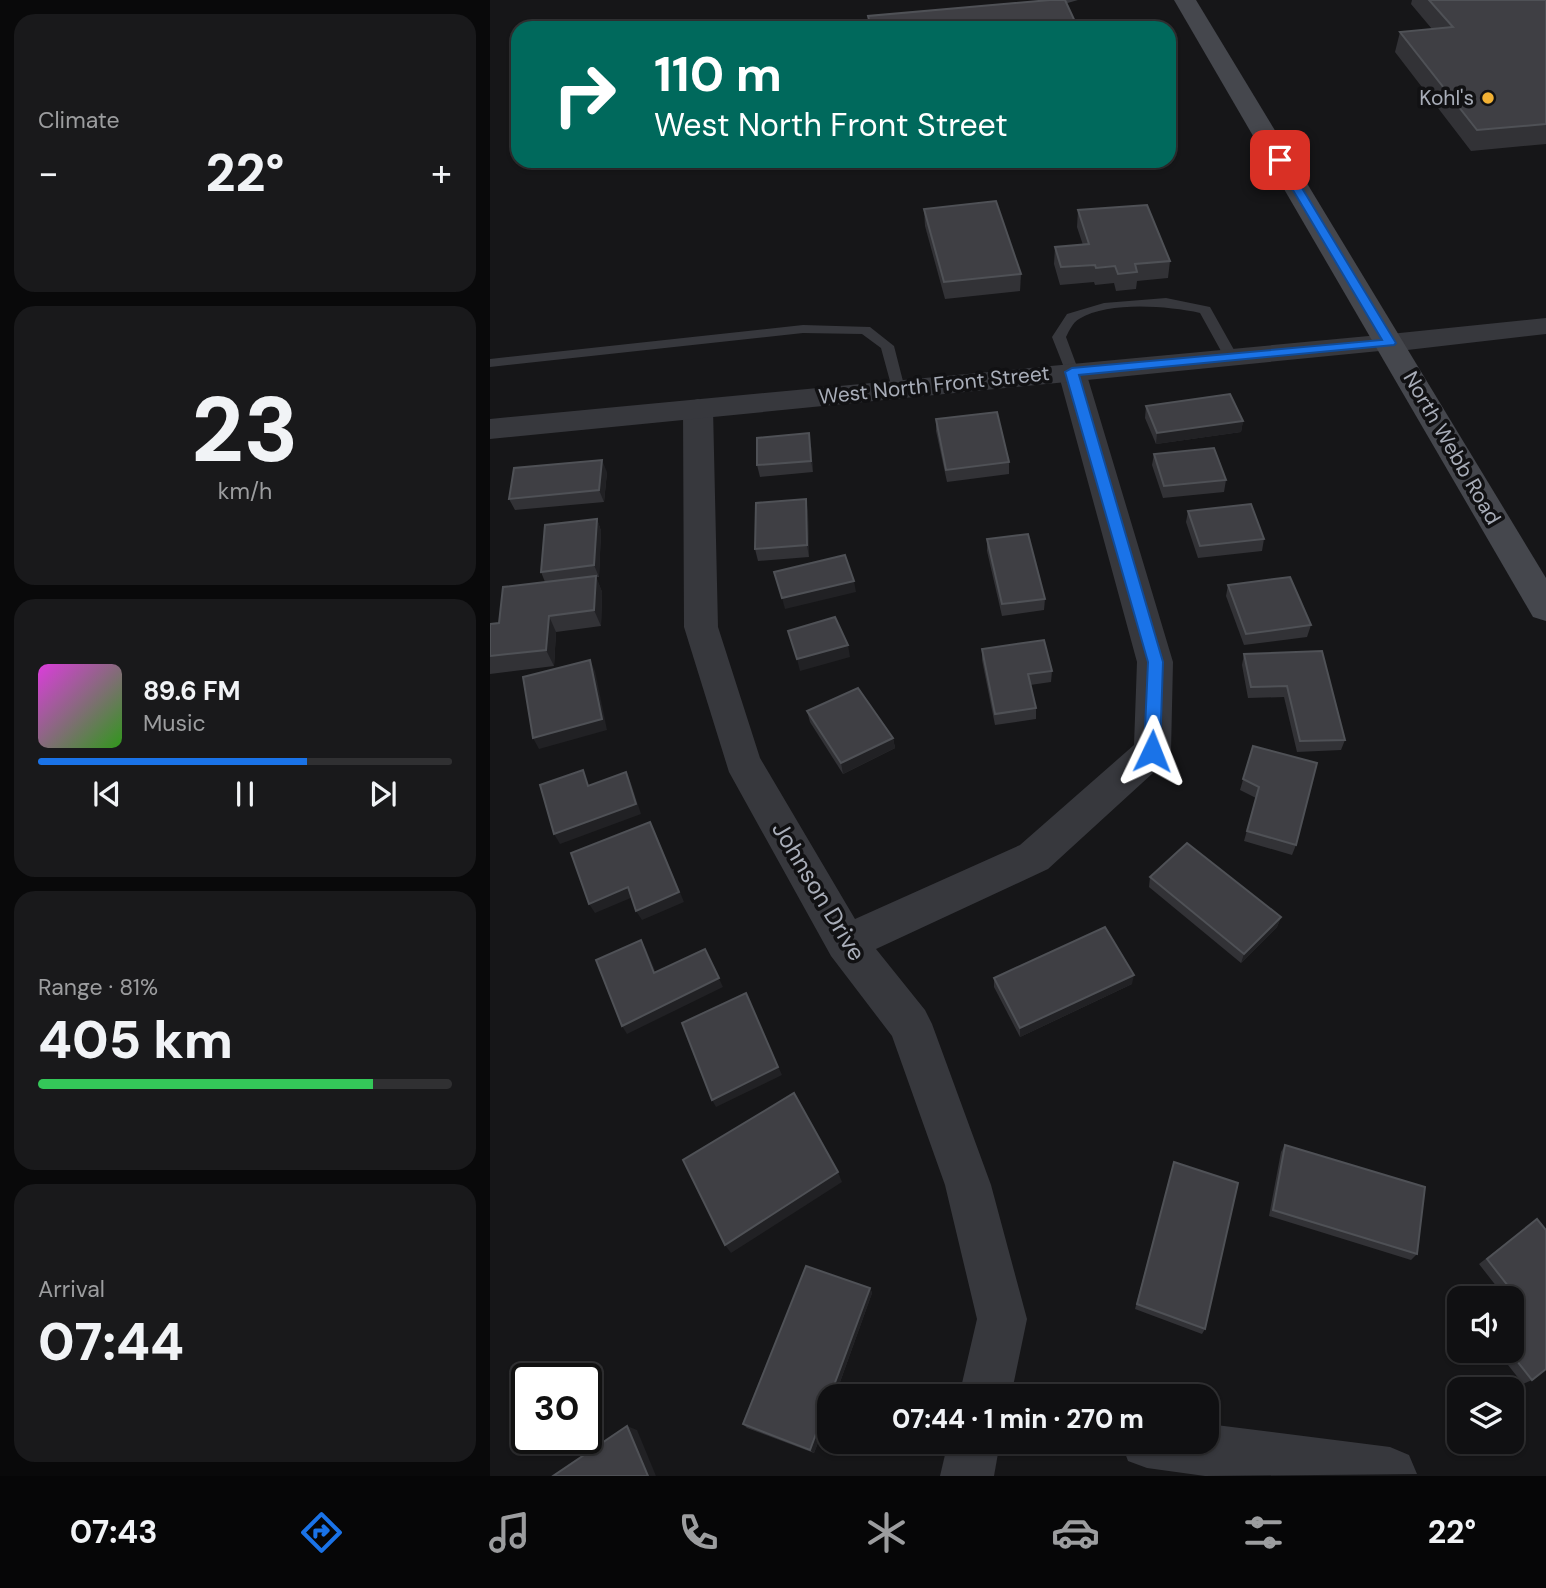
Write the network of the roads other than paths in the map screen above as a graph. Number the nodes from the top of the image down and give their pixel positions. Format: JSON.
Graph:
{"nodes":[{"id":1,"x":1073,"y":0,"type":"edge"},
{"id":2,"x":1185,"y":0,"type":"edge"},
{"id":3,"x":1027,"y":9,"type":"edge"},
{"id":4,"x":905,"y":20,"type":"edge"},
{"id":5,"x":895,"y":21,"type":"edge"},
{"id":6,"x":1546,"y":326,"type":"edge"},
{"id":7,"x":1390,"y":343,"type":"junction"},
{"id":8,"x":1231,"y":357,"type":"junction"},
{"id":9,"x":490,"y":363,"type":"edge"},
{"id":10,"x":1072,"y":372,"type":"junction"},
{"id":11,"x":898,"y":389,"type":"junction"},
{"id":12,"x":698,"y":409,"type":"junction"},
{"id":13,"x":490,"y":429,"type":"edge"},
{"id":14,"x":1546,"y":608,"type":"edge"},
{"id":15,"x":846,"y":943,"type":"junction"},
{"id":16,"x":988,"y":1384,"type":"edge"},
{"id":17,"x":1219,"y":1451,"type":"edge"},
{"id":18,"x":972,"y":1454,"type":"edge"},
{"id":19,"x":1390,"y":1474,"type":"dead end"},
{"id":20,"x":967,"y":1476,"type":"edge"}],
"edges":[{"from":1,"to":3,"type":"lane"},
{"from":2,"to":7,"type":"main road","name":"North Webb Road"},
{"from":4,"to":5,"type":"lane"},
{"from":6,"to":7,"type":"street","name":"West North Front Street"},
{"from":7,"to":8,"type":"street","name":"West North Front Street"},
{"from":7,"to":14,"type":"main road","name":"North Webb Road"},
{"from":8,"to":10,"type":"street","name":"West North Front Street"},
{"from":8,"to":10,"type":"lane"},
{"from":9,"to":11,"type":"lane"},
{"from":10,"to":11,"type":"street","name":"West North Front Street"},
{"from":10,"to":15,"type":"street"},
{"from":11,"to":12,"type":"street","name":"West North Front Street"},
{"from":12,"to":13,"type":"street","name":"West North Front Street"},
{"from":12,"to":15,"type":"street","name":"Johnson Drive"},
{"from":15,"to":16,"type":"street","name":"Johnson Drive"},
{"from":17,"to":19,"type":"street"},
{"from":18,"to":20,"type":"street"}]}
